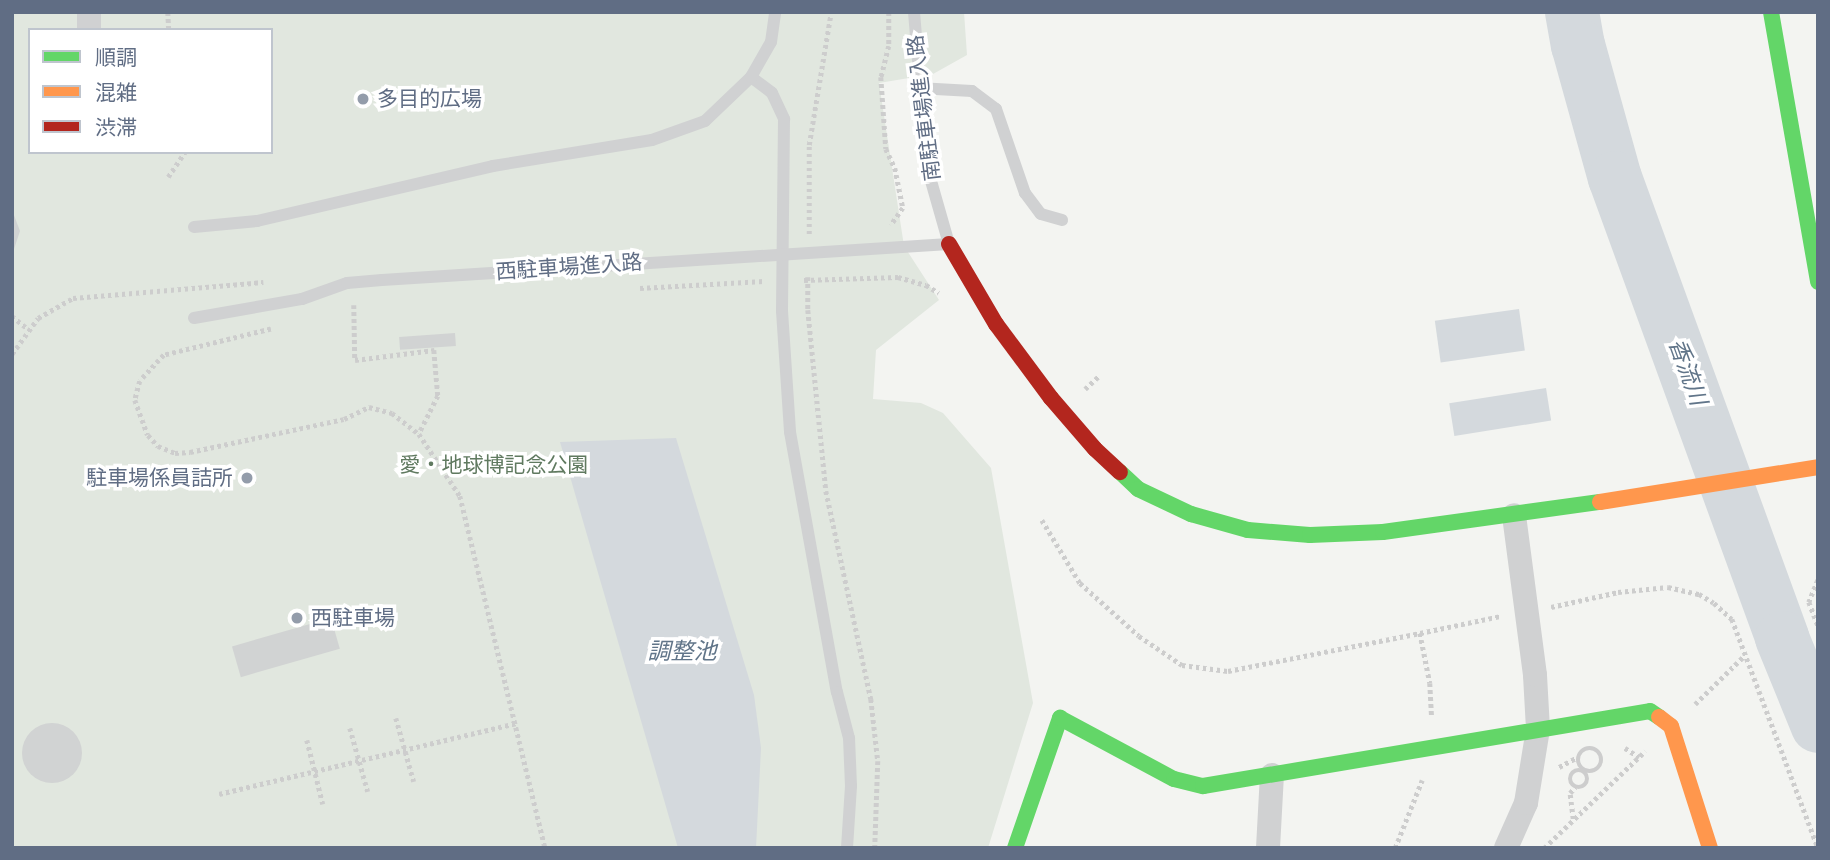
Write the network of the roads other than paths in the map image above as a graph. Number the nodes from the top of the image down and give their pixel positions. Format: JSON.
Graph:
{"nodes":[{"id":1,"x":775,"y":12,"type":"edge"},
{"id":2,"x":914,"y":12,"type":"edge"},
{"id":3,"x":1771,"y":12,"type":"edge"},
{"id":4,"x":751,"y":77,"type":"junction"},
{"id":5,"x":918,"y":88,"type":"junction"},
{"id":6,"x":1062,"y":220,"type":"dead end"},
{"id":7,"x":194,"y":227,"type":"dead end"},
{"id":8,"x":949,"y":244,"type":"junction"},
{"id":9,"x":1818,"y":282,"type":"edge"},
{"id":10,"x":194,"y":318,"type":"dead end"},
{"id":11,"x":1818,"y":467,"type":"edge"},
{"id":12,"x":1514,"y":515,"type":"junction"},
{"id":13,"x":1538,"y":729,"type":"junction"},
{"id":14,"x":1272,"y":775,"type":"junction"},
{"id":15,"x":847,"y":848,"type":"edge"},
{"id":16,"x":1015,"y":848,"type":"edge"},
{"id":17,"x":1268,"y":848,"type":"edge"},
{"id":18,"x":1506,"y":848,"type":"edge"},
{"id":19,"x":1710,"y":848,"type":"edge"}],
"edges":[{"from":1,"to":4,"type":"lane"},
{"from":2,"to":5,"type":"lane","name":"南駐車場進入路"},
{"from":3,"to":9,"type":"street"},
{"from":4,"to":7,"type":"lane"},
{"from":4,"to":15,"type":"lane"},
{"from":5,"to":6,"type":"lane"},
{"from":5,"to":8,"type":"lane","name":"南駐車場進入路"},
{"from":8,"to":10,"type":"lane","name":"西駐車場進入路"},
{"from":8,"to":12,"type":"street"},
{"from":11,"to":12,"type":"street"},
{"from":12,"to":13,"type":"street"},
{"from":13,"to":14,"type":"street"},
{"from":13,"to":18,"type":"street"},
{"from":13,"to":19,"type":"street"},
{"from":14,"to":16,"type":"street"},
{"from":14,"to":17,"type":"street"}]}
